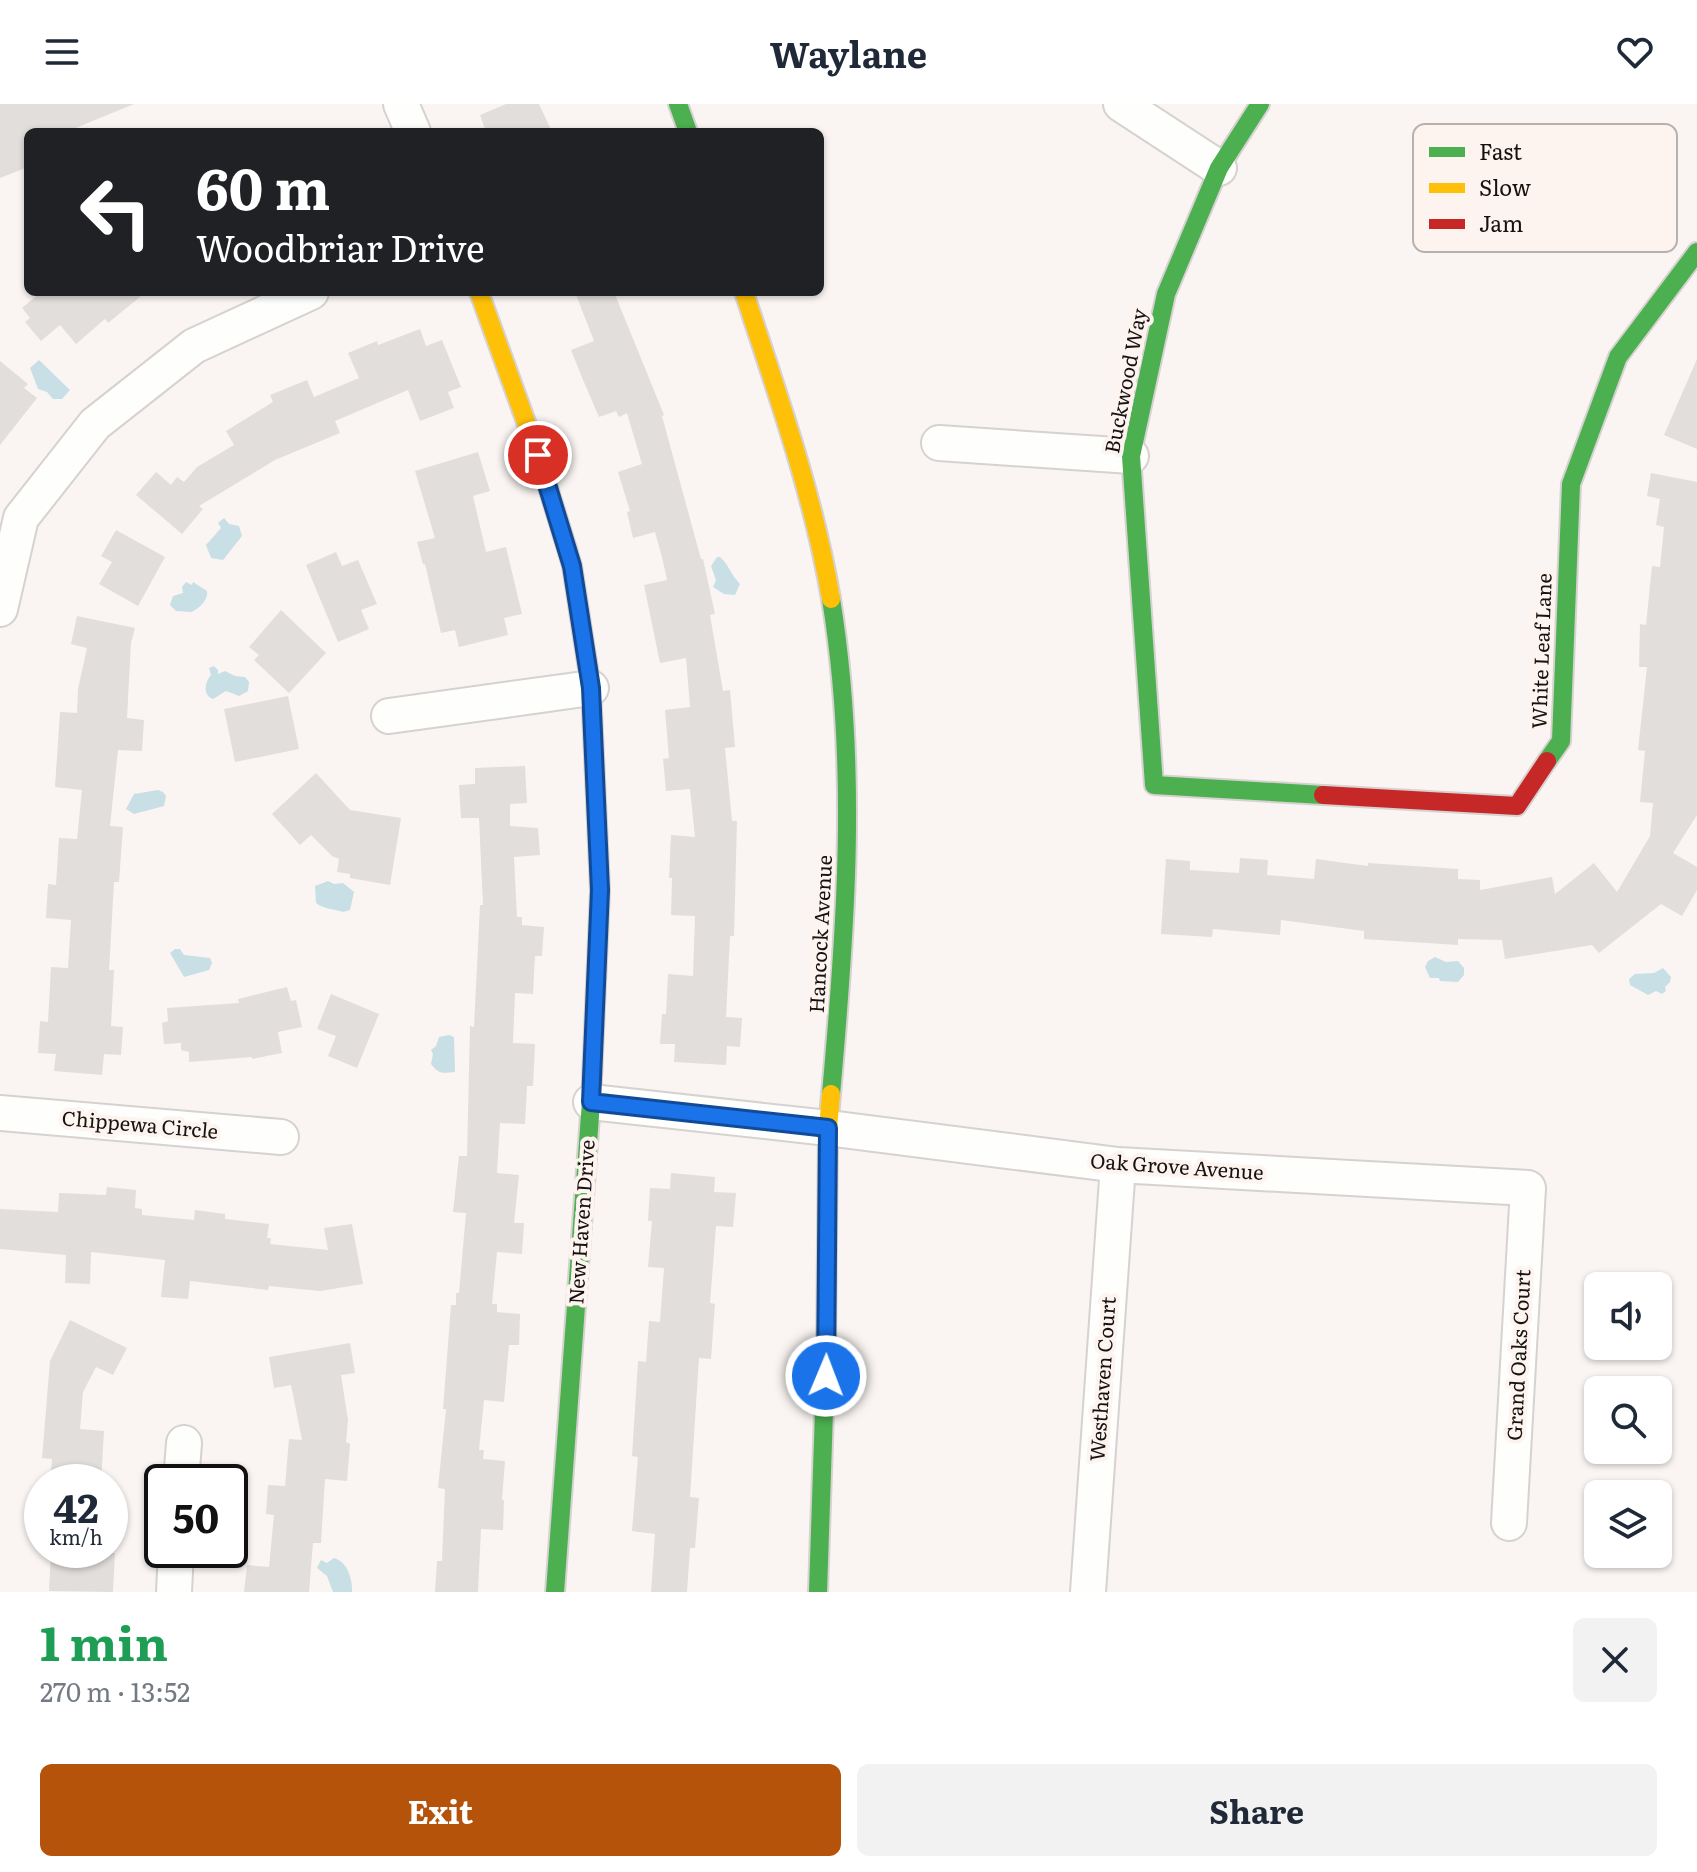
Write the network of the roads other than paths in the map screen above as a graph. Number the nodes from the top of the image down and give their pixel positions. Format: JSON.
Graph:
{"nodes":[{"id":1,"x":401,"y":104,"type":"edge"},
{"id":2,"x":678,"y":104,"type":"edge"},
{"id":3,"x":1121,"y":104,"type":"edge"},
{"id":4,"x":1260,"y":104,"type":"edge"},
{"id":5,"x":411,"y":128,"type":"edge"},
{"id":6,"x":687,"y":128,"type":"edge"},
{"id":7,"x":1219,"y":168,"type":"junction"},
{"id":8,"x":1697,"y":252,"type":"edge"},
{"id":9,"x":302,"y":296,"type":"edge"},
{"id":10,"x":480,"y":296,"type":"edge"},
{"id":11,"x":745,"y":296,"type":"edge"},
{"id":12,"x":939,"y":443,"type":"dead end"},
{"id":13,"x":1131,"y":456,"type":"junction"},
{"id":14,"x":10,"y":514,"type":"edge"},
{"id":15,"x":0,"y":609,"type":"edge"},
{"id":16,"x":591,"y":688,"type":"junction"},
{"id":17,"x":389,"y":716,"type":"dead end"},
{"id":18,"x":1154,"y":785,"type":"joint"},
{"id":19,"x":591,"y":1102,"type":"junction"},
{"id":20,"x":0,"y":1113,"type":"edge"},
{"id":21,"x":828,"y":1128,"type":"junction"},
{"id":22,"x":281,"y":1137,"type":"dead end"},
{"id":23,"x":1118,"y":1165,"type":"junction"},
{"id":24,"x":1528,"y":1188,"type":"joint"},
{"id":25,"x":184,"y":1443,"type":"dead end"},
{"id":26,"x":182,"y":1464,"type":"edge"},
{"id":27,"x":1509,"y":1523,"type":"dead end"},
{"id":28,"x":175,"y":1568,"type":"edge"},
{"id":29,"x":174,"y":1592,"type":"edge"},
{"id":30,"x":555,"y":1592,"type":"edge"},
{"id":31,"x":818,"y":1592,"type":"edge"},
{"id":32,"x":1088,"y":1592,"type":"edge"}],
"edges":[{"from":1,"to":5,"type":"street"},
{"from":2,"to":6,"type":"street"},
{"from":3,"to":7,"type":"street"},
{"from":4,"to":7,"type":"street","name":"Buckwood Way"},
{"from":7,"to":13,"type":"street","name":"Buckwood Way"},
{"from":8,"to":18,"type":"street","name":"White Leaf Lane"},
{"from":9,"to":14,"type":"street"},
{"from":10,"to":16,"type":"street","name":"New Haven Drive"},
{"from":11,"to":21,"type":"street","name":"Hancock Avenue"},
{"from":12,"to":13,"type":"street"},
{"from":13,"to":18,"type":"street","name":"Buckwood Way"},
{"from":14,"to":15,"type":"street"},
{"from":16,"to":17,"type":"street"},
{"from":16,"to":19,"type":"street","name":"New Haven Drive"},
{"from":19,"to":21,"type":"street","name":"Oak Grove Avenue"},
{"from":19,"to":30,"type":"street","name":"New Haven Drive"},
{"from":20,"to":22,"type":"street","name":"Chippewa Circle"},
{"from":21,"to":23,"type":"street","name":"Oak Grove Avenue"},
{"from":21,"to":31,"type":"street","name":"Hancock Avenue"},
{"from":23,"to":24,"type":"street","name":"Oak Grove Avenue"},
{"from":23,"to":32,"type":"street","name":"Westhaven Court"},
{"from":24,"to":27,"type":"street","name":"Grand Oaks Court"},
{"from":25,"to":26,"type":"street"},
{"from":28,"to":29,"type":"street"}]}
